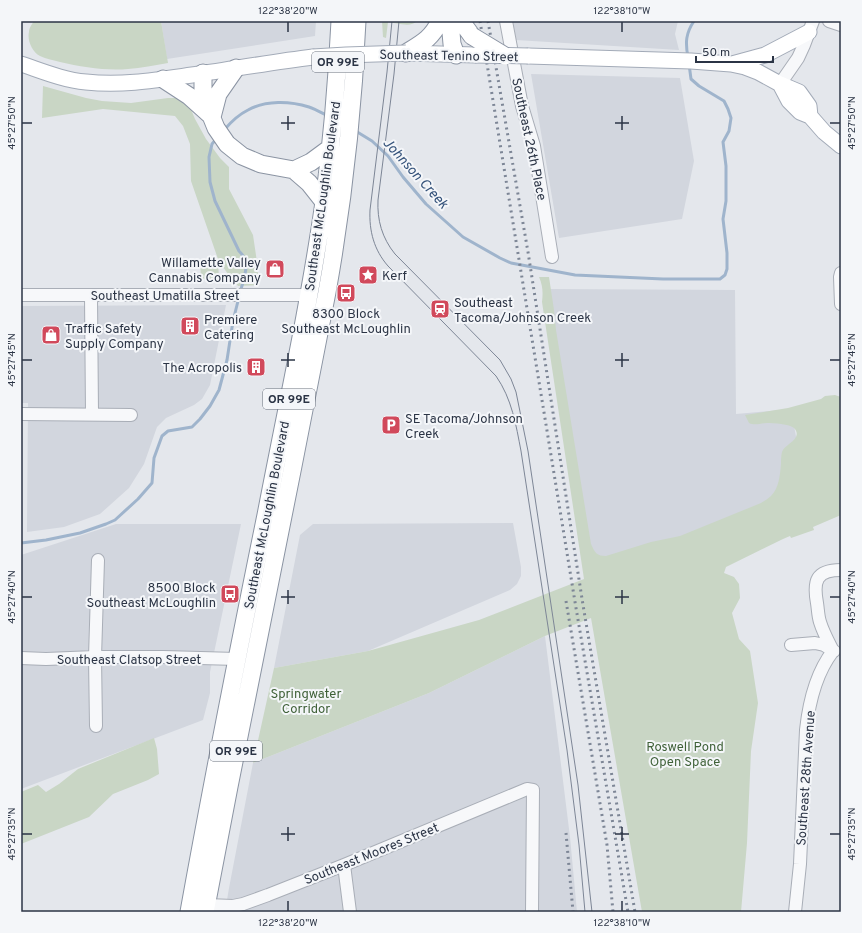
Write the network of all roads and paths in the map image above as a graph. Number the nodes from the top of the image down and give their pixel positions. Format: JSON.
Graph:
{"nodes":[{"id":1,"x":340,"y":21,"type":"edge"},
{"id":2,"x":357,"y":21,"type":"edge"},
{"id":3,"x":440,"y":21,"type":"edge"},
{"id":4,"x":450,"y":21,"type":"edge"},
{"id":5,"x":461,"y":21,"type":"edge"},
{"id":6,"x":506,"y":21,"type":"edge"},
{"id":7,"x":829,"y":21,"type":"edge"},
{"id":8,"x":841,"y":26,"type":"edge"},
{"id":9,"x":811,"y":27,"type":"edge"},
{"id":10,"x":406,"y":53,"type":"junction"},
{"id":11,"x":456,"y":55,"type":"junction"},
{"id":12,"x":505,"y":56,"type":"junction"},
{"id":13,"x":21,"y":64,"type":"edge"},
{"id":14,"x":731,"y":64,"type":"junction"},
{"id":15,"x":236,"y":68,"type":"junction"},
{"id":16,"x":203,"y":73,"type":"junction"},
{"id":17,"x":163,"y":79,"type":"junction"},
{"id":18,"x":780,"y":84,"type":"junction"},
{"id":19,"x":212,"y":117,"type":"junction"},
{"id":20,"x":841,"y":146,"type":"edge"},
{"id":21,"x":330,"y":148,"type":"junction"},
{"id":22,"x":294,"y":170,"type":"junction"},
{"id":23,"x":324,"y":202,"type":"junction"},
{"id":24,"x":552,"y":257,"type":"dead end"},
{"id":25,"x":841,"y":273,"type":"edge"},
{"id":26,"x":21,"y":295,"type":"edge"},
{"id":27,"x":309,"y":295,"type":"junction"},
{"id":28,"x":91,"y":296,"type":"junction"},
{"id":29,"x":841,"y":304,"type":"edge"},
{"id":30,"x":21,"y":414,"type":"edge"},
{"id":31,"x":92,"y":414,"type":"junction"},
{"id":32,"x":131,"y":415,"type":"dead end"},
{"id":33,"x":98,"y":560,"type":"dead end"},
{"id":34,"x":841,"y":570,"type":"edge"},
{"id":35,"x":791,"y":645,"type":"dead end"},
{"id":36,"x":837,"y":651,"type":"edge"},
{"id":37,"x":95,"y":657,"type":"junction"},
{"id":38,"x":21,"y":658,"type":"edge"},
{"id":39,"x":237,"y":659,"type":"junction"},
{"id":40,"x":96,"y":726,"type":"dead end"},
{"id":41,"x":344,"y":866,"type":"junction"},
{"id":42,"x":206,"y":909,"type":"edge"},
{"id":43,"x":189,"y":912,"type":"edge"},
{"id":44,"x":350,"y":912,"type":"edge"},
{"id":45,"x":532,"y":912,"type":"edge"},
{"id":46,"x":796,"y":912,"type":"edge"}],
"edges":[{"from":1,"to":21,"type":"highway","name":"Southeast McLoughlin Boulevard","number":"OR 99E"},
{"from":2,"to":42,"type":"highway","name":"Southeast McLoughlin Boulevard","number":"OR 99E"},
{"from":3,"to":10,"type":"highway"},
{"from":4,"to":11,"type":"highway"},
{"from":5,"to":12,"type":"highway","bridge":true},
{"from":6,"to":24,"type":"street","name":"Southeast 26th Place"},
{"from":7,"to":8,"type":"street"},
{"from":9,"to":14,"type":"main road"},
{"from":9,"to":18,"type":"street"},
{"from":10,"to":11,"type":"main road","name":"Southeast Tenino Street"},
{"from":10,"to":15,"type":"main road","name":"Southeast Tenino Street","bridge":true},
{"from":11,"to":12,"type":"main road","name":"Southeast Tenino Street","bridge":true},
{"from":12,"to":14,"type":"main road","name":"Southeast Tenino Street","bridge":true},
{"from":13,"to":17,"type":"main road","name":"Southeast Tenino Street"},
{"from":14,"to":18,"type":"main road","name":"Southeast Tenino Street"},
{"from":15,"to":16,"type":"main road","name":"Southeast Tenino Street"},
{"from":15,"to":19,"type":"highway"},
{"from":16,"to":17,"type":"main road","name":"Southeast Tenino Street"},
{"from":16,"to":19,"type":"highway"},
{"from":17,"to":19,"type":"highway"},
{"from":18,"to":20,"type":"main road"},
{"from":19,"to":22,"type":"highway"},
{"from":21,"to":22,"type":"highway"},
{"from":21,"to":23,"type":"highway","name":"Southeast McLoughlin Boulevard","number":"OR 99E"},
{"from":22,"to":23,"type":"highway"},
{"from":23,"to":27,"type":"highway","name":"Southeast McLoughlin Boulevard","number":"OR 99E"},
{"from":25,"to":29,"type":"street"},
{"from":26,"to":28,"type":"street","name":"Southeast Umatilla Street"},
{"from":27,"to":28,"type":"street","name":"Southeast Umatilla Street"},
{"from":27,"to":39,"type":"highway","name":"Southeast McLoughlin Boulevard","number":"OR 99E"},
{"from":28,"to":31,"type":"street"},
{"from":30,"to":31,"type":"street"},
{"from":31,"to":32,"type":"street"},
{"from":33,"to":37,"type":"street"},
{"from":34,"to":36,"type":"street"},
{"from":35,"to":36,"type":"street"},
{"from":36,"to":46,"type":"street","name":"Southeast 28th Avenue"},
{"from":37,"to":38,"type":"street","name":"Southeast Clatsop Street"},
{"from":37,"to":39,"type":"street","name":"Southeast Clatsop Street"},
{"from":37,"to":40,"type":"street"},
{"from":39,"to":43,"type":"highway","name":"Southeast McLoughlin Boulevard","number":"OR 99E"},
{"from":41,"to":42,"type":"street","name":"Southeast Moores Street"},
{"from":41,"to":44,"type":"street"},
{"from":41,"to":45,"type":"street","name":"Southeast Moores Street"}]}
